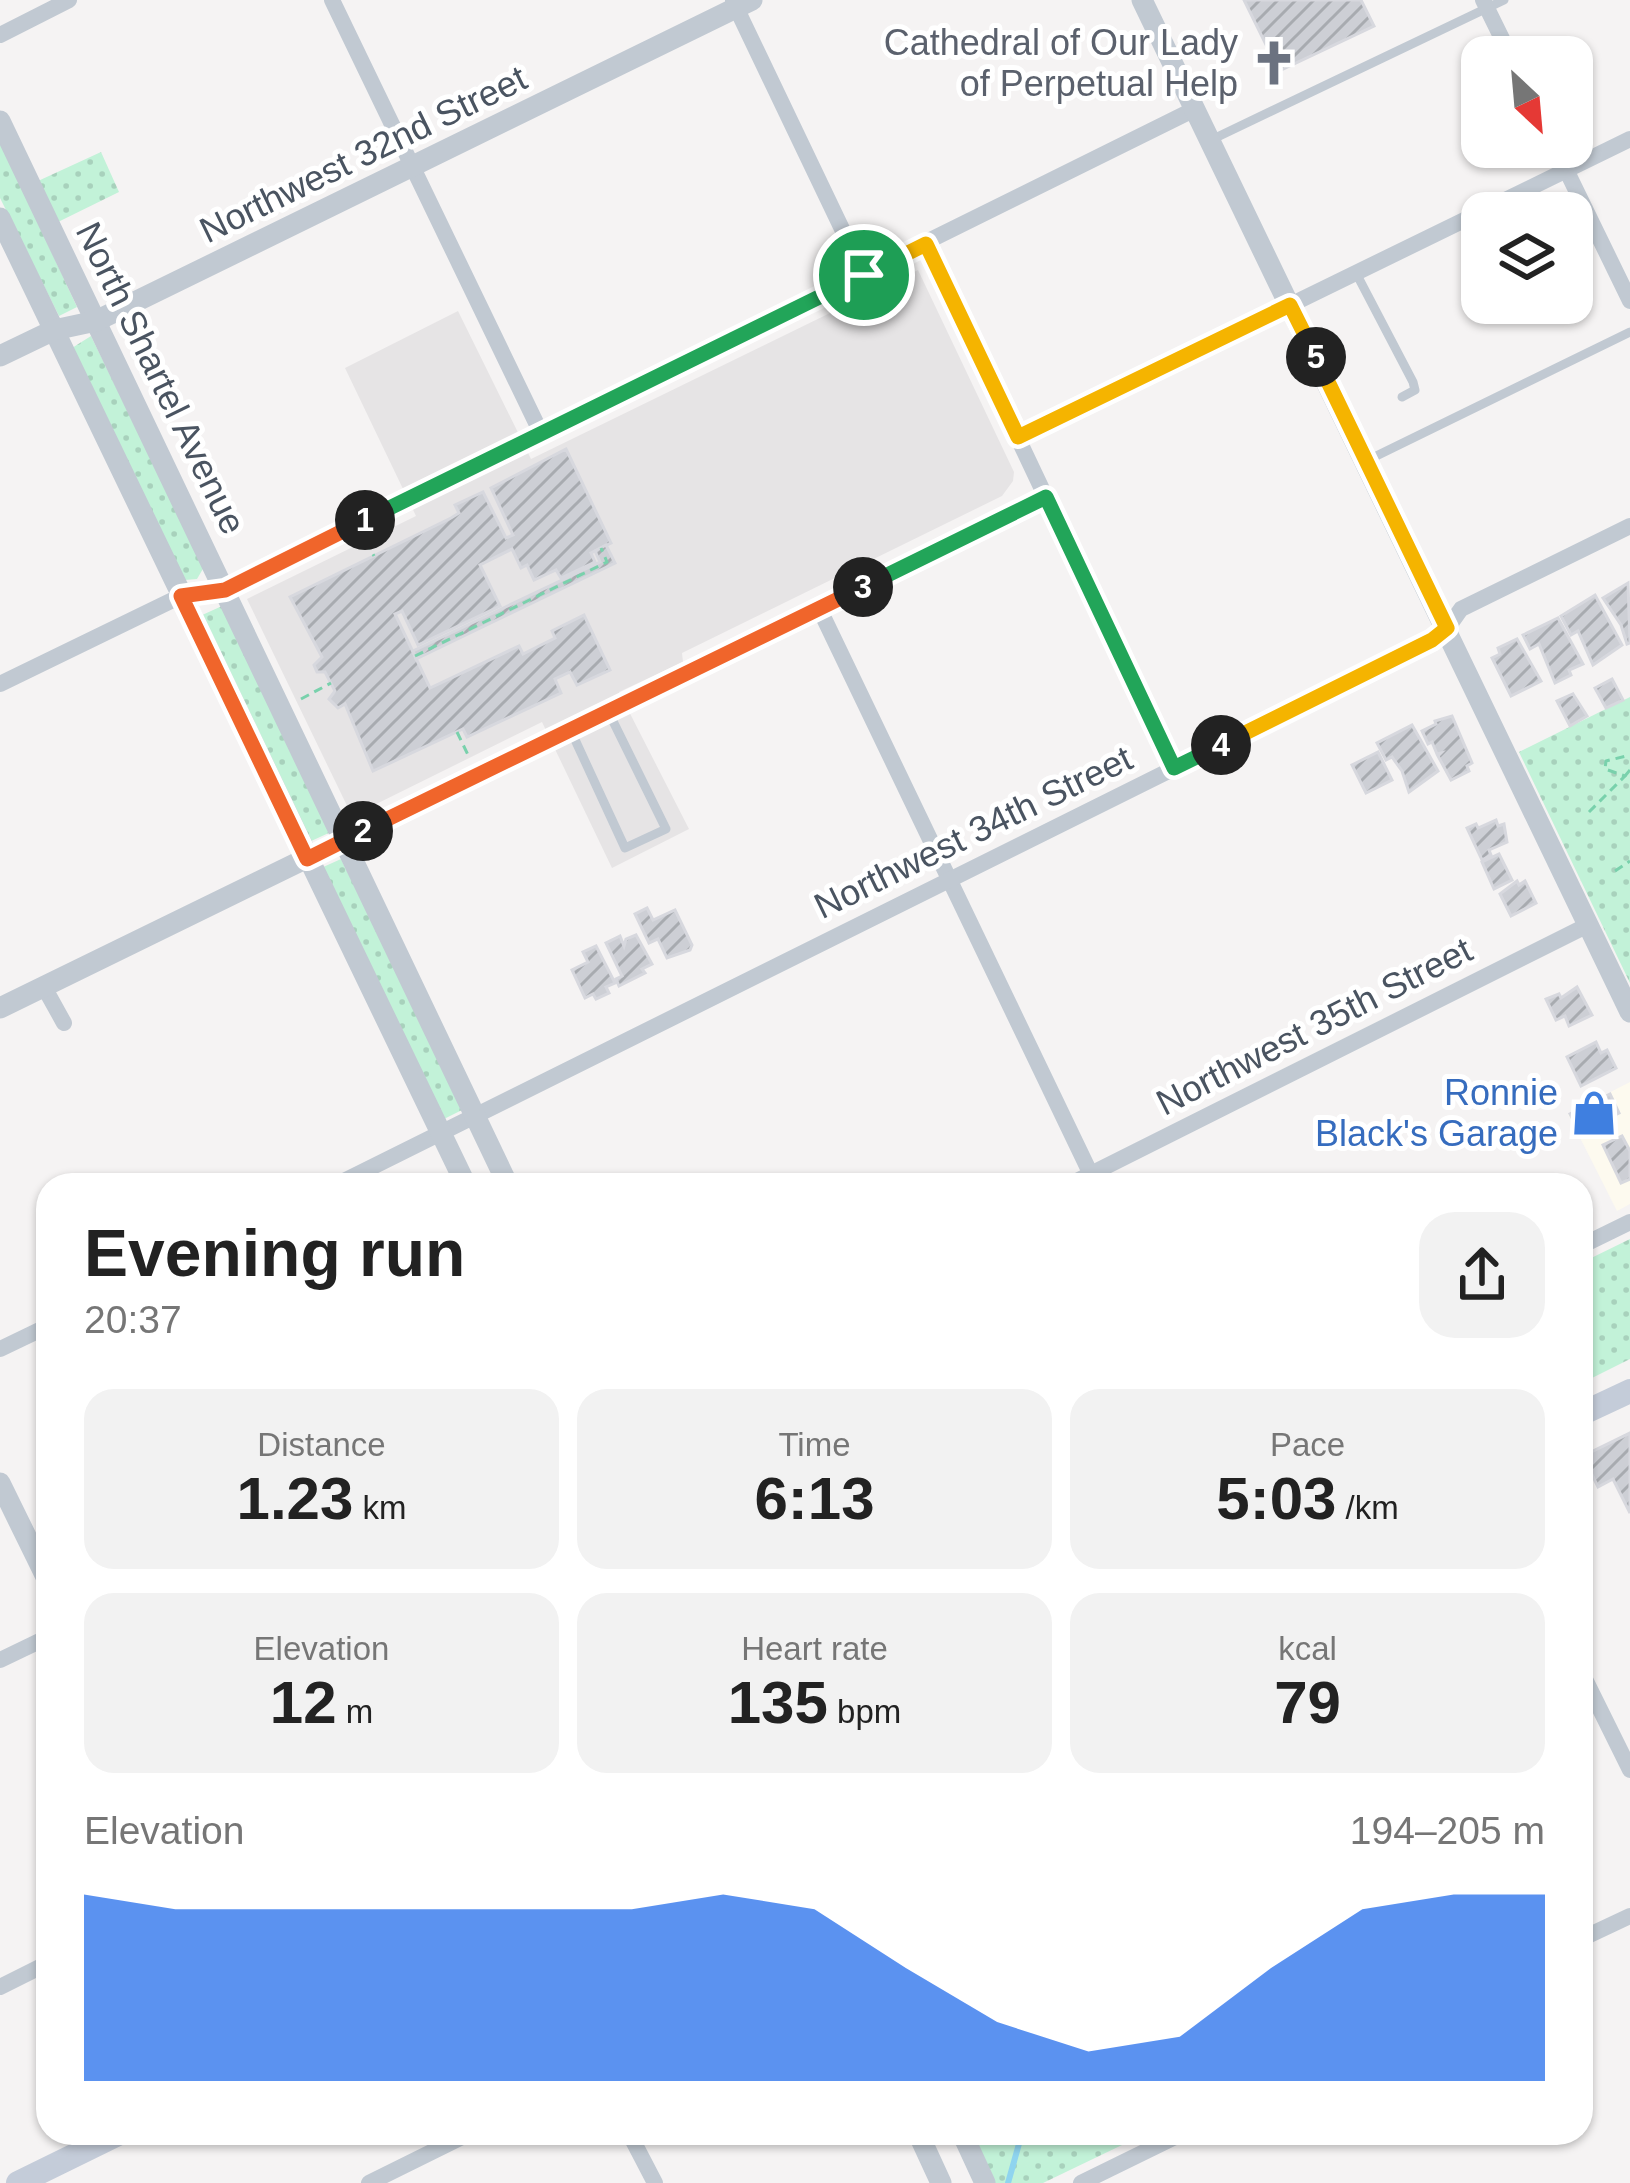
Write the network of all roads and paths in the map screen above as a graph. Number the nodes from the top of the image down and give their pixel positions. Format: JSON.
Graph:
{"nodes":[{"id":1,"x":69,"y":0,"type":"edge"},
{"id":2,"x":332,"y":0,"type":"edge"},
{"id":3,"x":1142,"y":0,"type":"edge"},
{"id":4,"x":740,"y":3,"type":"edge"},
{"id":5,"x":1492,"y":3,"type":"edge"},
{"id":6,"x":0,"y":34,"type":"edge"},
{"id":7,"x":1504,"y":36,"type":"edge"},
{"id":8,"x":1195,"y":109,"type":"junction"},
{"id":9,"x":0,"y":121,"type":"edge"},
{"id":10,"x":1210,"y":140,"type":"junction"},
{"id":11,"x":1630,"y":140,"type":"edge"},
{"id":12,"x":413,"y":167,"type":"junction"},
{"id":13,"x":1566,"y":170,"type":"junction"},
{"id":14,"x":0,"y":218,"type":"edge"},
{"id":15,"x":926,"y":244,"type":"junction"},
{"id":16,"x":1356,"y":273,"type":"junction"},
{"id":17,"x":864,"y":275,"type":"junction"},
{"id":18,"x":1630,"y":301,"type":"edge"},
{"id":19,"x":1290,"y":305,"type":"junction"},
{"id":20,"x":97,"y":321,"type":"junction"},
{"id":21,"x":54,"y":330,"type":"junction"},
{"id":22,"x":1630,"y":332,"type":"edge"},
{"id":23,"x":0,"y":356,"type":"edge"},
{"id":24,"x":1402,"y":397,"type":"dead end"},
{"id":25,"x":541,"y":433,"type":"junction"},
{"id":26,"x":1018,"y":437,"type":"junction"},
{"id":27,"x":1366,"y":461,"type":"junction"},
{"id":28,"x":1046,"y":497,"type":"junction"},
{"id":29,"x":1630,"y":526,"type":"edge"},
{"id":30,"x":366,"y":540,"type":"dead end"},
{"id":31,"x":601,"y":548,"type":"dead end"},
{"id":32,"x":374,"y":556,"type":"dead end"},
{"id":33,"x":225,"y":590,"type":"junction"},
{"id":34,"x":181,"y":596,"type":"junction"},
{"id":35,"x":819,"y":608,"type":"junction"},
{"id":36,"x":1447,"y":628,"type":"junction"},
{"id":37,"x":415,"y":656,"type":"dead end"},
{"id":38,"x":331,"y":683,"type":"dead end"},
{"id":39,"x":0,"y":684,"type":"edge"},
{"id":40,"x":282,"y":710,"type":"junction"},
{"id":41,"x":608,"y":711,"type":"junction"},
{"id":42,"x":570,"y":730,"type":"junction"},
{"id":43,"x":457,"y":732,"type":"dead end"},
{"id":44,"x":1630,"y":755,"type":"edge"},
{"id":45,"x":472,"y":762,"type":"dead end"},
{"id":46,"x":1174,"y":768,"type":"junction"},
{"id":47,"x":1630,"y":770,"type":"edge"},
{"id":48,"x":1628,"y":778,"type":"edge"},
{"id":49,"x":1589,"y":812,"type":"dead end"},
{"id":50,"x":345,"y":840,"type":"junction"},
{"id":51,"x":307,"y":859,"type":"junction"},
{"id":52,"x":1630,"y":861,"type":"edge"},
{"id":53,"x":1615,"y":871,"type":"dead end"},
{"id":54,"x":948,"y":880,"type":"junction"},
{"id":55,"x":1588,"y":926,"type":"junction"},
{"id":56,"x":44,"y":987,"type":"junction"},
{"id":57,"x":0,"y":1008,"type":"edge"},
{"id":58,"x":1630,"y":1012,"type":"edge"},
{"id":59,"x":64,"y":1023,"type":"dead end"},
{"id":60,"x":476,"y":1116,"type":"junction"},
{"id":61,"x":440,"y":1134,"type":"junction"},
{"id":62,"x":360,"y":1173,"type":"edge"},
{"id":63,"x":460,"y":1173,"type":"edge"},
{"id":64,"x":502,"y":1173,"type":"edge"},
{"id":65,"x":1090,"y":1173,"type":"edge"},
{"id":66,"x":1107,"y":1173,"type":"edge"},
{"id":67,"x":1630,"y":1222,"type":"edge"},
{"id":68,"x":1593,"y":1240,"type":"edge"},
{"id":69,"x":36,"y":1332,"type":"edge"},
{"id":70,"x":0,"y":1349,"type":"edge"},
{"id":71,"x":1629,"y":1394,"type":"edge"},
{"id":72,"x":1593,"y":1409,"type":"edge"},
{"id":73,"x":0,"y":1483,"type":"edge"},
{"id":74,"x":36,"y":1557,"type":"edge"},
{"id":75,"x":36,"y":1643,"type":"edge"},
{"id":76,"x":0,"y":1660,"type":"edge"},
{"id":77,"x":1593,"y":1695,"type":"edge"},
{"id":78,"x":1630,"y":1770,"type":"edge"},
{"id":79,"x":1630,"y":1916,"type":"edge"},
{"id":80,"x":1593,"y":1933,"type":"edge"},
{"id":81,"x":36,"y":1969,"type":"edge"},
{"id":82,"x":0,"y":1987,"type":"edge"},
{"id":83,"x":96,"y":2145,"type":"edge"},
{"id":84,"x":446,"y":2145,"type":"edge"},
{"id":85,"x":635,"y":2145,"type":"edge"},
{"id":86,"x":924,"y":2145,"type":"edge"},
{"id":87,"x":968,"y":2145,"type":"edge"},
{"id":88,"x":1159,"y":2145,"type":"edge"},
{"id":89,"x":18,"y":2183,"type":"edge"},
{"id":90,"x":369,"y":2183,"type":"edge"},
{"id":91,"x":655,"y":2183,"type":"edge"},
{"id":92,"x":941,"y":2183,"type":"edge"},
{"id":93,"x":986,"y":2183,"type":"edge"},
{"id":94,"x":1081,"y":2183,"type":"edge"}],
"edges":[{"from":1,"to":6,"type":"street"},
{"from":2,"to":12,"type":"street"},
{"from":3,"to":8,"type":"street"},
{"from":4,"to":12,"type":"street","name":"Northwest 32nd Street"},
{"from":4,"to":17,"type":"street"},
{"from":5,"to":7,"type":"street"},
{"from":5,"to":10,"type":"lane"},
{"from":8,"to":10,"type":"street"},
{"from":8,"to":15,"type":"street"},
{"from":9,"to":20,"type":"street","name":"North Shartel Avenue"},
{"from":10,"to":19,"type":"street"},
{"from":11,"to":13,"type":"street"},
{"from":12,"to":20,"type":"street","name":"Northwest 32nd Street"},
{"from":12,"to":25,"type":"street"},
{"from":13,"to":16,"type":"street"},
{"from":13,"to":18,"type":"street"},
{"from":14,"to":21,"type":"street","name":"North Shartel Avenue"},
{"from":15,"to":17,"type":"street"},
{"from":15,"to":26,"type":"street"},
{"from":16,"to":19,"type":"street"},
{"from":16,"to":24,"type":"lane"},
{"from":17,"to":25,"type":"street"},
{"from":19,"to":26,"type":"street"},
{"from":19,"to":27,"type":"street"},
{"from":20,"to":21,"type":"street","name":"Northwest 32nd Street"},
{"from":20,"to":33,"type":"street","name":"North Shartel Avenue"},
{"from":21,"to":23,"type":"street","name":"Northwest 32nd Street"},
{"from":21,"to":34,"type":"street","name":"North Shartel Avenue"},
{"from":22,"to":27,"type":"lane"},
{"from":25,"to":33,"type":"street"},
{"from":26,"to":28,"type":"street"},
{"from":27,"to":36,"type":"street"},
{"from":28,"to":35,"type":"street"},
{"from":28,"to":46,"type":"street"},
{"from":29,"to":36,"type":"street","name":"Northwest 34th Street"},
{"from":30,"to":32,"type":"path"},
{"from":31,"to":37,"type":"path"},
{"from":33,"to":34,"type":"street"},
{"from":33,"to":40,"type":"street","name":"North Shartel Avenue"},
{"from":34,"to":39,"type":"street"},
{"from":34,"to":51,"type":"street","name":"North Shartel Avenue"},
{"from":35,"to":41,"type":"street"},
{"from":35,"to":54,"type":"street"},
{"from":36,"to":46,"type":"street","name":"Northwest 34th Street"},
{"from":36,"to":55,"type":"street"},
{"from":38,"to":40,"type":"path"},
{"from":40,"to":50,"type":"street","name":"North Shartel Avenue"},
{"from":41,"to":42,"type":"street"},
{"from":41,"to":42,"type":"lane"},
{"from":42,"to":50,"type":"street"},
{"from":43,"to":45,"type":"path"},
{"from":44,"to":48,"type":"path"},
{"from":46,"to":54,"type":"street","name":"Northwest 34th Street"},
{"from":47,"to":48,"type":"path"},
{"from":48,"to":49,"type":"path"},
{"from":50,"to":51,"type":"street"},
{"from":50,"to":60,"type":"street","name":"North Shartel Avenue"},
{"from":51,"to":56,"type":"street"},
{"from":51,"to":61,"type":"street","name":"North Shartel Avenue"},
{"from":52,"to":53,"type":"path"},
{"from":54,"to":60,"type":"street","name":"Northwest 34th Street"},
{"from":54,"to":65,"type":"street"},
{"from":55,"to":58,"type":"street"},
{"from":55,"to":66,"type":"street","name":"Northwest 35th Street"},
{"from":56,"to":57,"type":"street"},
{"from":56,"to":59,"type":"street"},
{"from":60,"to":61,"type":"street","name":"Northwest 34th Street"},
{"from":60,"to":64,"type":"street","name":"North Shartel Avenue"},
{"from":61,"to":62,"type":"street","name":"Northwest 34th Street"},
{"from":61,"to":63,"type":"street","name":"North Shartel Avenue"},
{"from":67,"to":68,"type":"street"},
{"from":69,"to":70,"type":"street"},
{"from":71,"to":72,"type":"main road"},
{"from":73,"to":74,"type":"street"},
{"from":75,"to":76,"type":"street"},
{"from":77,"to":78,"type":"street"},
{"from":79,"to":80,"type":"street"},
{"from":81,"to":82,"type":"street"},
{"from":83,"to":89,"type":"main road"},
{"from":84,"to":90,"type":"street"},
{"from":85,"to":91,"type":"street"},
{"from":86,"to":92,"type":"street"},
{"from":87,"to":93,"type":"street"},
{"from":88,"to":94,"type":"street"}]}
